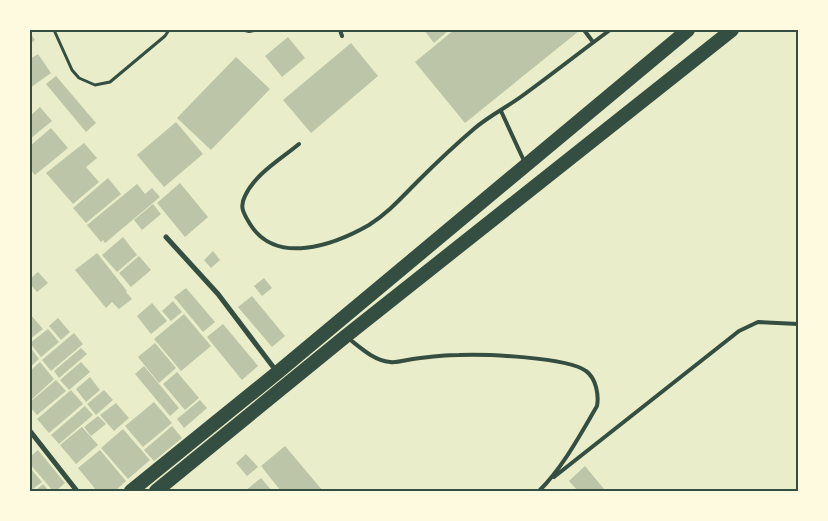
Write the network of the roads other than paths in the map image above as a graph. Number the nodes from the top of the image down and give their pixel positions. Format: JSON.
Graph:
{"nodes":[{"id":1,"x":245,"y":30,"type":"edge"},
{"id":2,"x":254,"y":30,"type":"edge"},
{"id":3,"x":340,"y":30,"type":"edge"},
{"id":4,"x":584,"y":30,"type":"edge"},
{"id":5,"x":610,"y":30,"type":"edge"},
{"id":6,"x":688,"y":30,"type":"edge"},
{"id":7,"x":732,"y":30,"type":"edge"},
{"id":8,"x":342,"y":36,"type":"dead end"},
{"id":9,"x":594,"y":42,"type":"junction"},
{"id":10,"x":501,"y":110,"type":"junction"},
{"id":11,"x":299,"y":144,"type":"dead end"},
{"id":12,"x":526,"y":165,"type":"junction"},
{"id":13,"x":166,"y":237,"type":"dead end"},
{"id":14,"x":798,"y":324,"type":"edge"},
{"id":15,"x":346,"y":336,"type":"junction"},
{"id":16,"x":278,"y":372,"type":"junction"},
{"id":17,"x":30,"y":431,"type":"edge"},
{"id":18,"x":550,"y":480,"type":"junction"},
{"id":19,"x":77,"y":491,"type":"edge"},
{"id":20,"x":131,"y":491,"type":"edge"},
{"id":21,"x":156,"y":491,"type":"edge"},
{"id":22,"x":539,"y":491,"type":"edge"}],
"edges":[{"from":1,"to":2,"type":"lane"},
{"from":3,"to":8,"type":"lane"},
{"from":4,"to":9,"type":"lane"},
{"from":5,"to":9,"type":"lane"},
{"from":6,"to":12,"type":"highway"},
{"from":7,"to":15,"type":"highway"},
{"from":9,"to":10,"type":"lane"},
{"from":10,"to":11,"type":"lane"},
{"from":10,"to":12,"type":"lane"},
{"from":12,"to":16,"type":"highway"},
{"from":13,"to":16,"type":"street"},
{"from":14,"to":18,"type":"lane"},
{"from":15,"to":18,"type":"lane"},
{"from":15,"to":21,"type":"highway"},
{"from":16,"to":20,"type":"highway"},
{"from":17,"to":19,"type":"street"},
{"from":18,"to":22,"type":"lane"}]}
